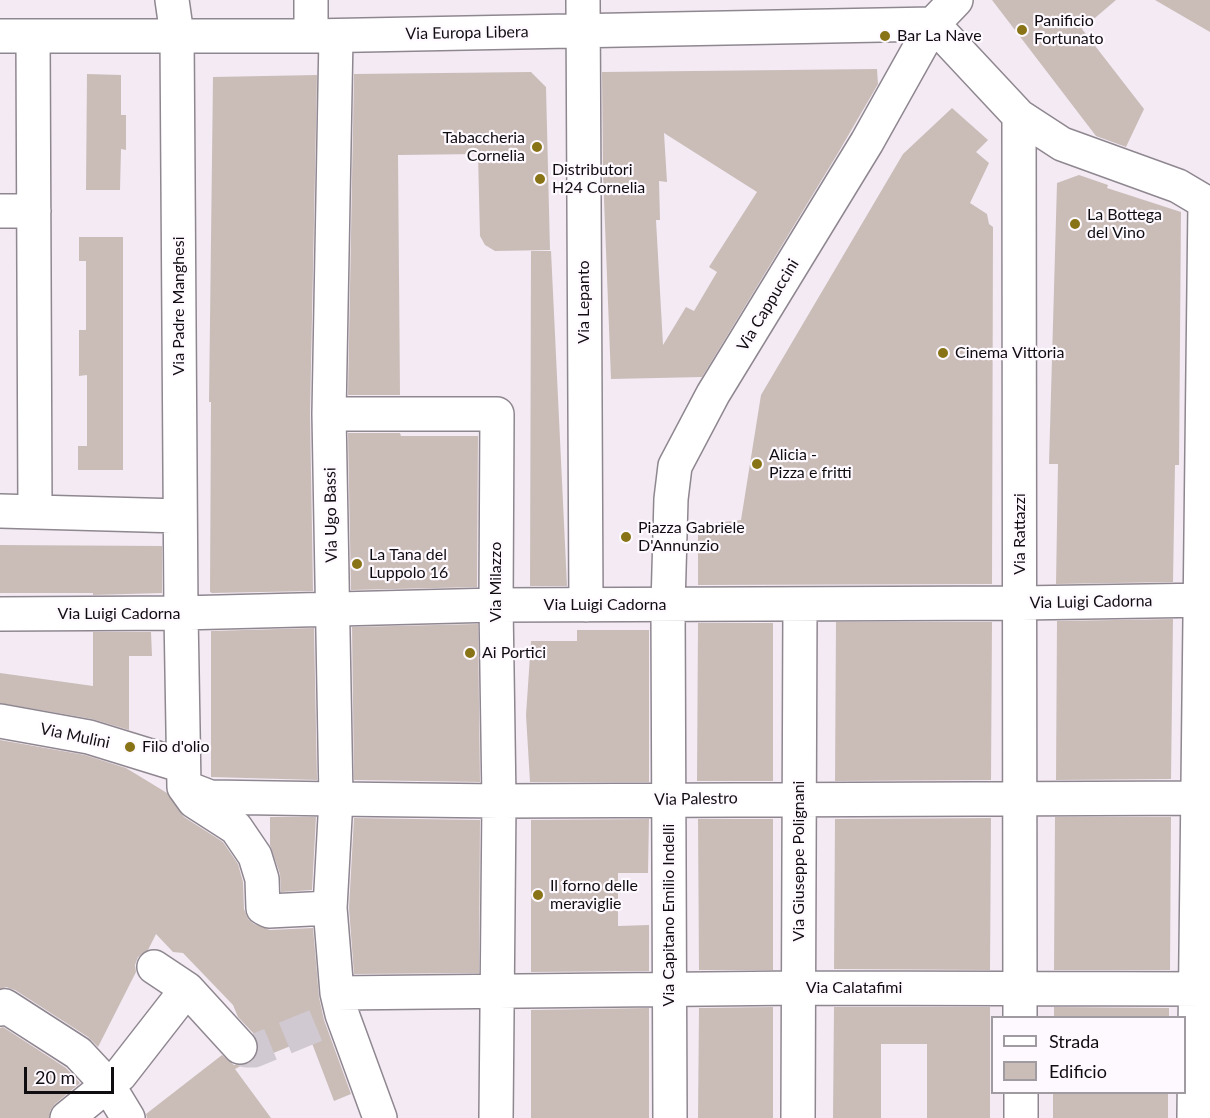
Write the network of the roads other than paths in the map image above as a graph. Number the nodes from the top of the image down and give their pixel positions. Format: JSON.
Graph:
{"nodes":[{"id":1,"x":172,"y":0,"type":"edge"},
{"id":2,"x":311,"y":0,"type":"edge"},
{"id":3,"x":956,"y":0,"type":"edge"},
{"id":4,"x":583,"y":16,"type":"edge"},
{"id":5,"x":933,"y":24,"type":"junction"},
{"id":6,"x":177,"y":35,"type":"junction"},
{"id":7,"x":0,"y":36,"type":"edge"},
{"id":8,"x":33,"y":36,"type":"junction"},
{"id":9,"x":323,"y":36,"type":"junction"},
{"id":10,"x":1019,"y":116,"type":"junction"},
{"id":11,"x":0,"y":211,"type":"edge"},
{"id":12,"x":34,"y":211,"type":"junction"},
{"id":13,"x":329,"y":414,"type":"junction"},
{"id":14,"x":0,"y":511,"type":"edge"},
{"id":15,"x":34,"y":512,"type":"junction"},
{"id":16,"x":180,"y":516,"type":"junction"},
{"id":17,"x":1205,"y":600,"type":"edge"},
{"id":18,"x":1021,"y":603,"type":"junction"},
{"id":19,"x":496,"y":605,"type":"junction"},
{"id":20,"x":586,"y":605,"type":"junction"},
{"id":21,"x":668,"y":605,"type":"junction"},
{"id":22,"x":800,"y":605,"type":"junction"},
{"id":23,"x":333,"y":609,"type":"junction"},
{"id":24,"x":181,"y":613,"type":"junction"},
{"id":25,"x":0,"y":614,"type":"edge"},
{"id":26,"x":0,"y":721,"type":"edge"},
{"id":27,"x":184,"y":776,"type":"junction"},
{"id":28,"x":799,"y":798,"type":"junction"},
{"id":29,"x":1020,"y":798,"type":"junction"},
{"id":30,"x":1204,"y":798,"type":"edge"},
{"id":31,"x":336,"y":799,"type":"junction"},
{"id":32,"x":668,"y":800,"type":"junction"},
{"id":33,"x":499,"y":801,"type":"junction"},
{"id":34,"x":330,"y":908,"type":"junction"},
{"id":35,"x":153,"y":967,"type":"dead end"},
{"id":36,"x":799,"y":988,"type":"junction"},
{"id":37,"x":186,"y":989,"type":"junction"},
{"id":38,"x":670,"y":989,"type":"junction"},
{"id":39,"x":1203,"y":989,"type":"edge"},
{"id":40,"x":498,"y":990,"type":"junction"},
{"id":41,"x":1020,"y":1002,"type":"edge"},
{"id":42,"x":0,"y":1009,"type":"edge"},
{"id":43,"x":336,"y":1009,"type":"junction"},
{"id":44,"x":240,"y":1047,"type":"dead end"},
{"id":45,"x":108,"y":1085,"type":"junction"},
{"id":46,"x":1021,"y":1094,"type":"edge"},
{"id":47,"x":67,"y":1118,"type":"edge"},
{"id":48,"x":128,"y":1118,"type":"edge"},
{"id":49,"x":380,"y":1118,"type":"edge"},
{"id":50,"x":496,"y":1118,"type":"edge"},
{"id":51,"x":670,"y":1118,"type":"edge"},
{"id":52,"x":798,"y":1118,"type":"edge"},
{"id":53,"x":1021,"y":1118,"type":"edge"},
{"id":54,"x":1194,"y":1118,"type":"edge"}],
"edges":[{"from":1,"to":6,"type":"street","name":"Via Padre Manghesi"},
{"from":2,"to":9,"type":"street","name":"Via Ugo Bassi"},
{"from":3,"to":5,"type":"street","name":"Via Cappuccini"},
{"from":4,"to":5,"type":"street","name":"Via Europa Libera"},
{"from":4,"to":9,"type":"street","name":"Via Europa Libera"},
{"from":4,"to":20,"type":"street","name":"Via Lepanto"},
{"from":5,"to":10,"type":"street"},
{"from":5,"to":21,"type":"street","name":"Via Cappuccini"},
{"from":6,"to":8,"type":"street","name":"Via Europa Libera"},
{"from":6,"to":9,"type":"street","name":"Via Europa Libera"},
{"from":6,"to":16,"type":"street","name":"Via Padre Manghesi"},
{"from":7,"to":8,"type":"street","name":"Via Europa Libera"},
{"from":8,"to":12,"type":"street"},
{"from":9,"to":13,"type":"street","name":"Via Ugo Bassi"},
{"from":10,"to":17,"type":"street"},
{"from":10,"to":18,"type":"street","name":"Via Rattazzi"},
{"from":11,"to":12,"type":"street"},
{"from":12,"to":15,"type":"street"},
{"from":13,"to":19,"type":"street","name":"Via Milazzo"},
{"from":13,"to":23,"type":"street","name":"Via Ugo Bassi"},
{"from":14,"to":15,"type":"street"},
{"from":15,"to":16,"type":"street"},
{"from":16,"to":24,"type":"street","name":"Via Padre Manghesi"},
{"from":17,"to":18,"type":"street","name":"Via Luigi Cadorna"},
{"from":17,"to":30,"type":"street"},
{"from":18,"to":22,"type":"street","name":"Via Luigi Cadorna"},
{"from":18,"to":29,"type":"street","name":"Via Rattazzi"},
{"from":19,"to":20,"type":"street","name":"Via Luigi Cadorna"},
{"from":19,"to":23,"type":"street","name":"Via Luigi Cadorna"},
{"from":19,"to":33,"type":"street","name":"Via Milazzo"},
{"from":20,"to":21,"type":"street","name":"Via Luigi Cadorna"},
{"from":21,"to":22,"type":"street","name":"Via Luigi Cadorna"},
{"from":21,"to":32,"type":"street","name":"Via Capitano Emilio Indelli"},
{"from":22,"to":28,"type":"street","name":"Via Giuseppe Polignani"},
{"from":23,"to":24,"type":"street","name":"Via Luigi Cadorna"},
{"from":23,"to":31,"type":"street","name":"Via Ugo Bassi"},
{"from":24,"to":25,"type":"street","name":"Via Luigi Cadorna"},
{"from":24,"to":27,"type":"street"},
{"from":26,"to":27,"type":"street","name":"Via Mulini"},
{"from":27,"to":31,"type":"street","name":"Via Palestro"},
{"from":27,"to":34,"type":"street","name":"Via Mulini"},
{"from":28,"to":29,"type":"street","name":"Via Palestro"},
{"from":28,"to":32,"type":"street","name":"Via Palestro"},
{"from":28,"to":36,"type":"street","name":"Via Giuseppe Polignani"},
{"from":29,"to":30,"type":"street","name":"Via Palestro"},
{"from":29,"to":41,"type":"street","name":"Via Rattazzi"},
{"from":30,"to":39,"type":"street"},
{"from":31,"to":33,"type":"street","name":"Via Palestro"},
{"from":31,"to":34,"type":"street","name":"Via Ugo Bassi"},
{"from":32,"to":33,"type":"street","name":"Via Palestro"},
{"from":32,"to":38,"type":"street","name":"Via Capitano Emilio Indelli"},
{"from":33,"to":40,"type":"street","name":"Via Milazzo"},
{"from":34,"to":43,"type":"street","name":"Via Ugo Bassi"},
{"from":35,"to":37,"type":"street"},
{"from":36,"to":38,"type":"street","name":"Via Calatafimi"},
{"from":36,"to":41,"type":"street","name":"Via Calatafimi"},
{"from":36,"to":52,"type":"street","name":"Via Giuseppe Polignani"},
{"from":37,"to":44,"type":"street"},
{"from":37,"to":45,"type":"street"},
{"from":38,"to":40,"type":"street","name":"Via Calatafimi"},
{"from":38,"to":51,"type":"street","name":"Via Capitano Emilio Indelli"},
{"from":39,"to":41,"type":"street","name":"Via Calatafimi"},
{"from":39,"to":54,"type":"street"},
{"from":40,"to":43,"type":"street","name":"Via Calatafimi"},
{"from":40,"to":50,"type":"street","name":"Via Milazzo"},
{"from":42,"to":45,"type":"street"},
{"from":43,"to":49,"type":"street","name":"Via Ugo Bassi"},
{"from":45,"to":47,"type":"street"},
{"from":45,"to":48,"type":"street"},
{"from":46,"to":53,"type":"street"}]}
